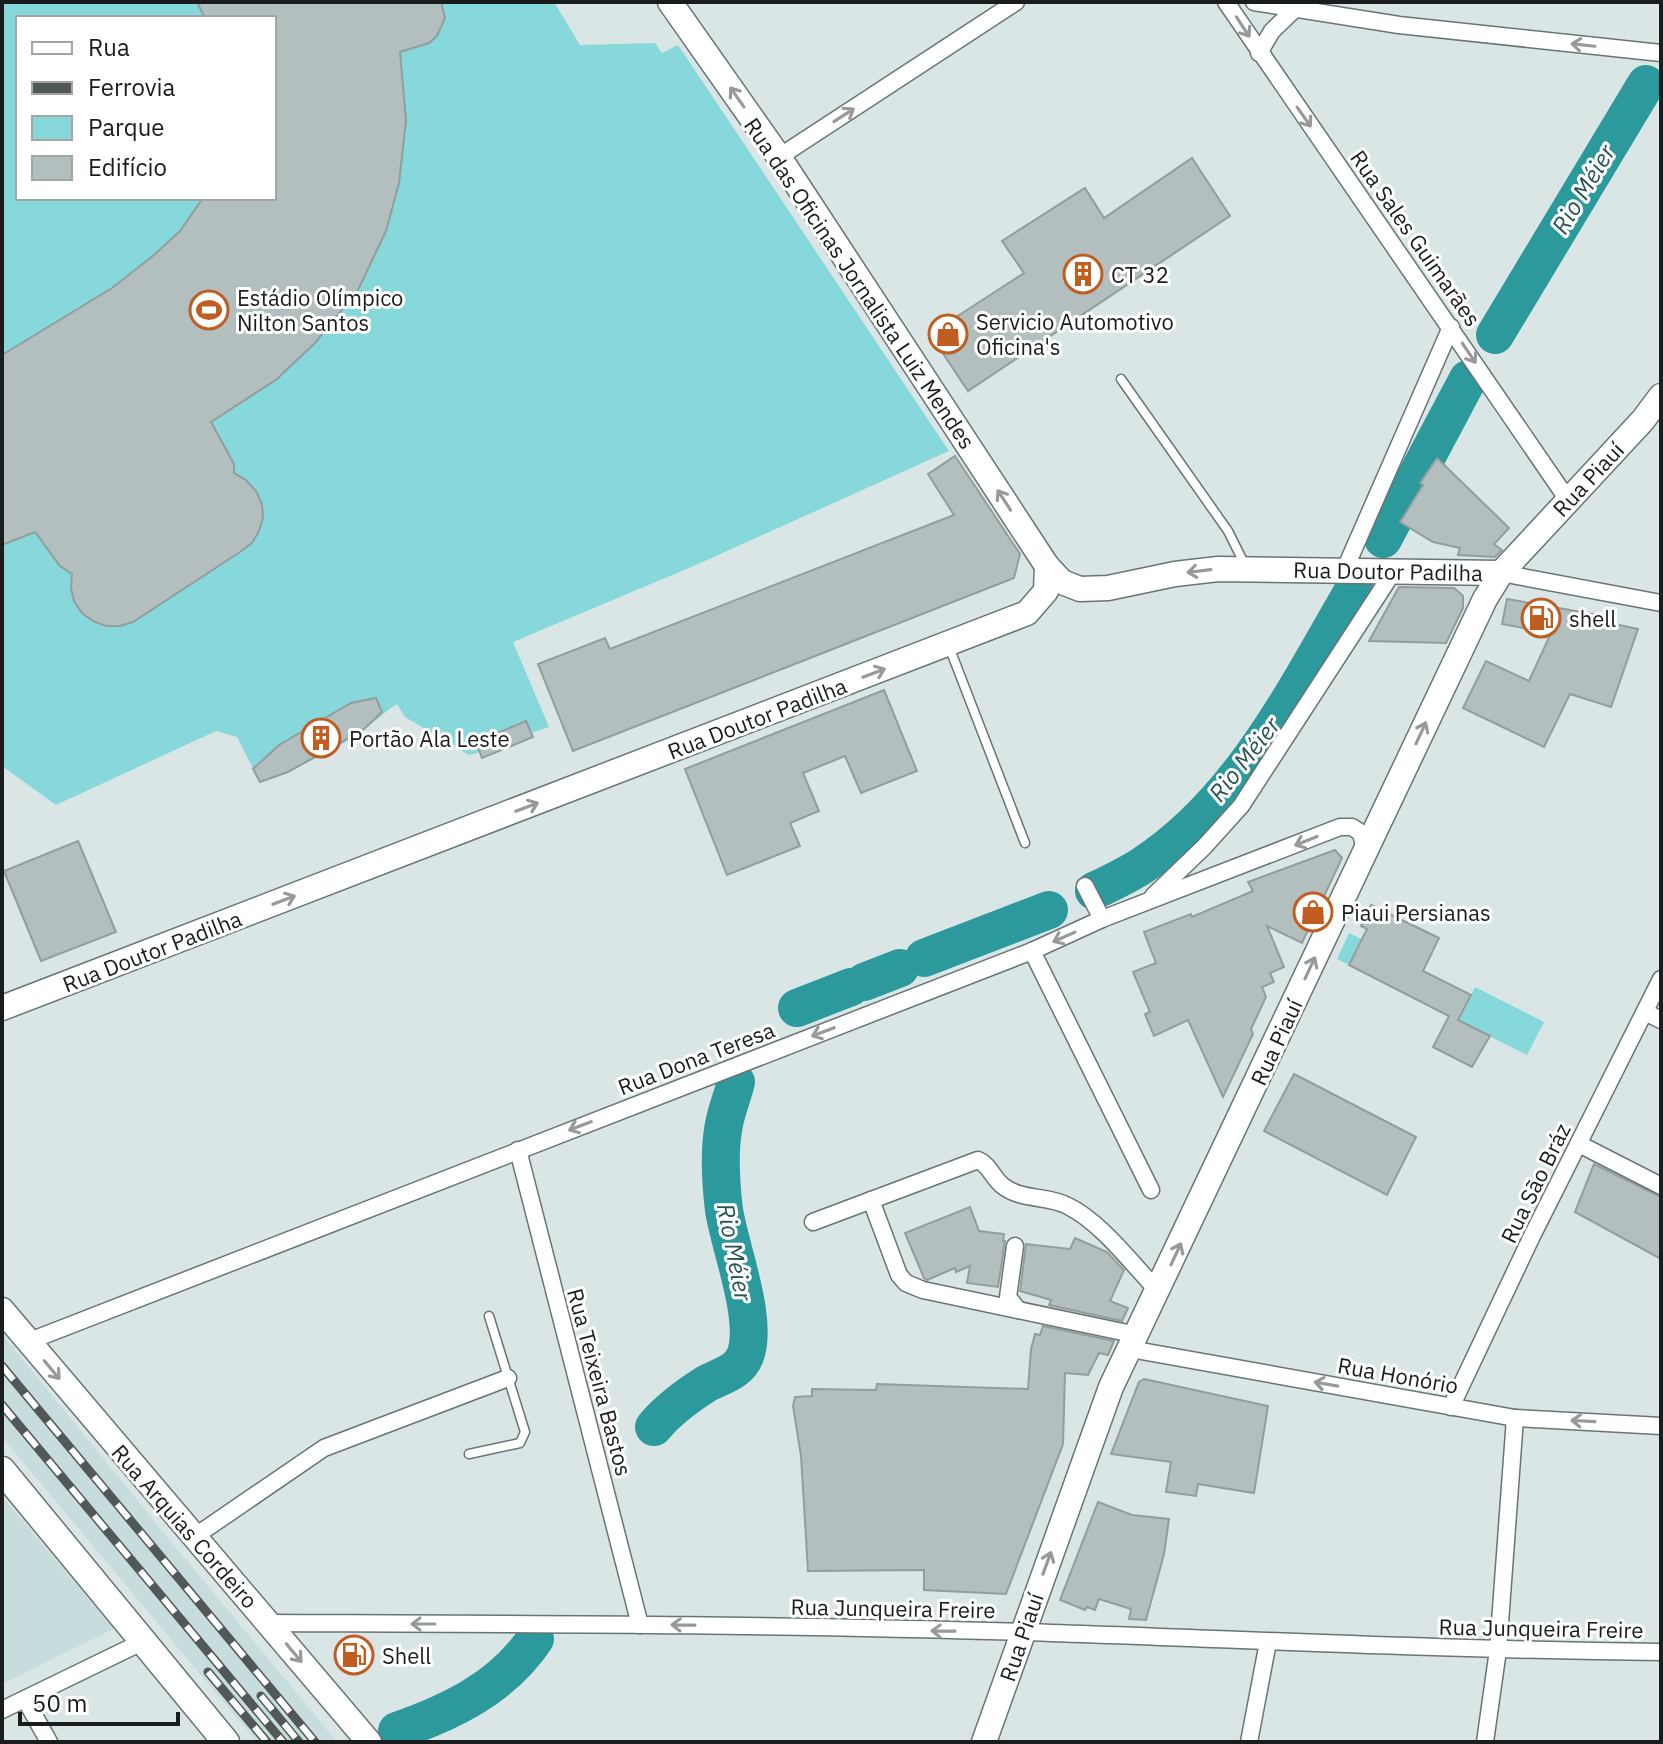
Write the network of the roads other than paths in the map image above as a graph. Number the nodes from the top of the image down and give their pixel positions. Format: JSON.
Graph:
{"nodes":[{"id":1,"x":670,"y":2,"type":"edge"},
{"id":2,"x":1016,"y":2,"type":"edge"},
{"id":3,"x":1226,"y":2,"type":"edge"},
{"id":4,"x":1254,"y":2,"type":"edge"},
{"id":5,"x":1296,"y":8,"type":"junction"},
{"id":6,"x":1259,"y":53,"type":"junction"},
{"id":7,"x":1661,"y":53,"type":"edge"},
{"id":8,"x":779,"y":157,"type":"junction"},
{"id":9,"x":1451,"y":327,"type":"junction"},
{"id":10,"x":1121,"y":379,"type":"dead end"},
{"id":11,"x":1661,"y":396,"type":"edge"},
{"id":12,"x":1568,"y":500,"type":"junction"},
{"id":13,"x":1047,"y":566,"type":"junction"},
{"id":14,"x":1247,"y":569,"type":"junction"},
{"id":15,"x":1345,"y":569,"type":"junction"},
{"id":16,"x":1393,"y":572,"type":"junction"},
{"id":17,"x":1501,"y":573,"type":"junction"},
{"id":18,"x":1661,"y":603,"type":"edge"},
{"id":19,"x":948,"y":644,"type":"junction"},
{"id":20,"x":1025,"y":843,"type":"dead end"},
{"id":21,"x":1365,"y":851,"type":"junction"},
{"id":22,"x":1089,"y":894,"type":"dead end"},
{"id":23,"x":1146,"y":902,"type":"junction"},
{"id":24,"x":1102,"y":919,"type":"junction"},
{"id":25,"x":1032,"y":951,"type":"junction"},
{"id":26,"x":1661,"y":979,"type":"edge"},
{"id":27,"x":2,"y":1008,"type":"edge"},
{"id":28,"x":1645,"y":1012,"type":"junction"},
{"id":29,"x":1661,"y":1020,"type":"edge"},
{"id":30,"x":1579,"y":1144,"type":"junction"},
{"id":31,"x":518,"y":1150,"type":"junction"},
{"id":32,"x":1661,"y":1186,"type":"edge"},
{"id":33,"x":1151,"y":1190,"type":"dead end"},
{"id":34,"x":871,"y":1200,"type":"junction"},
{"id":35,"x":813,"y":1222,"type":"dead end"},
{"id":36,"x":1015,"y":1246,"type":"dead end"},
{"id":37,"x":1158,"y":1291,"type":"junction"},
{"id":38,"x":2,"y":1310,"type":"edge"},
{"id":39,"x":1018,"y":1310,"type":"junction"},
{"id":40,"x":489,"y":1316,"type":"dead end"},
{"id":41,"x":27,"y":1342,"type":"junction"},
{"id":42,"x":1134,"y":1342,"type":"junction"},
{"id":43,"x":508,"y":1378,"type":"junction"},
{"id":44,"x":1451,"y":1407,"type":"junction"},
{"id":45,"x":1515,"y":1418,"type":"junction"},
{"id":46,"x":1661,"y":1426,"type":"edge"},
{"id":47,"x":469,"y":1454,"type":"dead end"},
{"id":48,"x":2,"y":1470,"type":"edge"},
{"id":49,"x":194,"y":1537,"type":"junction"},
{"id":50,"x":268,"y":1623,"type":"junction"},
{"id":51,"x":640,"y":1625,"type":"junction"},
{"id":52,"x":1021,"y":1632,"type":"junction"},
{"id":53,"x":142,"y":1642,"type":"junction"},
{"id":54,"x":1268,"y":1642,"type":"junction"},
{"id":55,"x":1498,"y":1650,"type":"junction"},
{"id":56,"x":1661,"y":1652,"type":"edge"},
{"id":57,"x":25,"y":1699,"type":"junction"},
{"id":58,"x":2,"y":1710,"type":"edge"},
{"id":59,"x":49,"y":1742,"type":"edge"},
{"id":60,"x":226,"y":1742,"type":"edge"},
{"id":61,"x":369,"y":1742,"type":"edge"},
{"id":62,"x":984,"y":1742,"type":"edge"},
{"id":63,"x":1249,"y":1742,"type":"edge"},
{"id":64,"x":1485,"y":1742,"type":"edge"}],
"edges":[{"from":8,"to":1,"type":"street","name":"Rua das Oficinas Jornalista Luiz Mendes","one_way":true},
{"from":8,"to":2,"type":"street","one_way":true},
{"from":3,"to":6,"type":"street","name":"Rua Sales Guimarães","one_way":true},
{"from":4,"to":5,"type":"street"},
{"from":5,"to":6,"type":"street"},
{"from":7,"to":5,"type":"street","one_way":true},
{"from":6,"to":9,"type":"street","name":"Rua Sales Guimarães","one_way":true},
{"from":13,"to":8,"type":"street","name":"Rua das Oficinas Jornalista Luiz Mendes","one_way":true},
{"from":9,"to":12,"type":"street","name":"Rua Sales Guimarães","one_way":true},
{"from":9,"to":15,"type":"street"},
{"from":10,"to":14,"type":"lane"},
{"from":11,"to":12,"type":"street","name":"Rua Piauí"},
{"from":12,"to":17,"type":"street","name":"Rua Piauí"},
{"from":14,"to":13,"type":"street","name":"Rua Doutor Padilha","one_way":true},
{"from":13,"to":19,"type":"street","name":"Rua Doutor Padilha"},
{"from":14,"to":15,"type":"street","name":"Rua Doutor Padilha"},
{"from":15,"to":16,"type":"street","name":"Rua Doutor Padilha"},
{"from":16,"to":17,"type":"street","name":"Rua Doutor Padilha"},
{"from":16,"to":23,"type":"street"},
{"from":17,"to":18,"type":"street"},
{"from":21,"to":17,"type":"street","name":"Rua Piauí","one_way":true},
{"from":19,"to":20,"type":"lane"},
{"from":27,"to":19,"type":"street","name":"Rua Doutor Padilha","one_way":true},
{"from":21,"to":23,"type":"street","name":"Rua Dona Teresa","one_way":true},
{"from":37,"to":21,"type":"street","name":"Rua Piauí","one_way":true},
{"from":22,"to":24,"type":"street"},
{"from":23,"to":24,"type":"street","name":"Rua Dona Teresa"},
{"from":24,"to":25,"type":"street","name":"Rua Dona Teresa","one_way":true},
{"from":25,"to":31,"type":"street","name":"Rua Dona Teresa","one_way":true},
{"from":25,"to":33,"type":"street"},
{"from":26,"to":28,"type":"street","name":"Rua São Bráz"},
{"from":28,"to":29,"type":"street"},
{"from":28,"to":30,"type":"street","name":"Rua São Bráz"},
{"from":30,"to":32,"type":"street"},
{"from":30,"to":44,"type":"street","name":"Rua São Bráz"},
{"from":31,"to":41,"type":"street","name":"Rua Dona Teresa"},
{"from":31,"to":51,"type":"street","name":"Rua Teixeira Bastos"},
{"from":34,"to":35,"type":"street"},
{"from":34,"to":37,"type":"street"},
{"from":34,"to":39,"type":"street","name":"Rua Honório"},
{"from":36,"to":39,"type":"street"},
{"from":37,"to":42,"type":"street","name":"Rua Piauí"},
{"from":38,"to":41,"type":"street","name":"Rua Arquias Cordeiro"},
{"from":39,"to":42,"type":"street","name":"Rua Honório"},
{"from":40,"to":43,"type":"lane"},
{"from":41,"to":49,"type":"street","name":"Rua Arquias Cordeiro","one_way":true},
{"from":44,"to":42,"type":"street","name":"Rua Honório","one_way":true},
{"from":52,"to":42,"type":"street","name":"Rua Piauí","one_way":true},
{"from":43,"to":47,"type":"lane"},
{"from":43,"to":49,"type":"street"},
{"from":44,"to":45,"type":"street","name":"Rua Honório"},
{"from":46,"to":45,"type":"street","name":"Rua Honório","one_way":true},
{"from":45,"to":55,"type":"street"},
{"from":48,"to":53,"type":"main road"},
{"from":49,"to":50,"type":"street","name":"Rua Arquias Cordeiro"},
{"from":51,"to":50,"type":"street","name":"Rua Junqueira Freire","one_way":true},
{"from":50,"to":61,"type":"street","name":"Rua Arquias Cordeiro","one_way":true},
{"from":52,"to":51,"type":"street","name":"Rua Junqueira Freire","one_way":true},
{"from":52,"to":54,"type":"street","name":"Rua Junqueira Freire"},
{"from":52,"to":62,"type":"street","name":"Rua Piauí"},
{"from":53,"to":57,"type":"street"},
{"from":53,"to":60,"type":"main road"},
{"from":54,"to":55,"type":"street","name":"Rua Junqueira Freire"},
{"from":54,"to":63,"type":"street"},
{"from":55,"to":56,"type":"street","name":"Rua Junqueira Freire"},
{"from":55,"to":64,"type":"street"},
{"from":57,"to":58,"type":"street"},
{"from":57,"to":59,"type":"street"}]}
